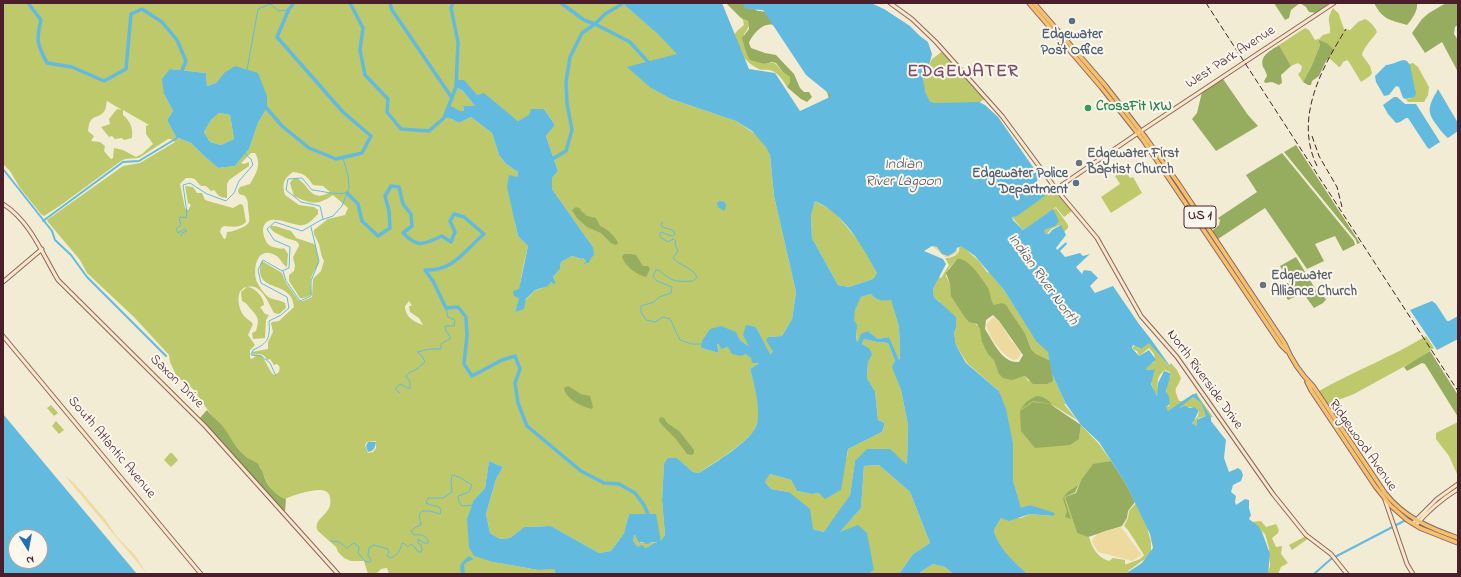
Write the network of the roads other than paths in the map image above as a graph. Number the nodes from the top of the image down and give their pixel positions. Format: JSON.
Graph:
{"nodes":[{"id":1,"x":890,"y":3,"type":"edge"},
{"id":2,"x":1029,"y":3,"type":"edge"},
{"id":3,"x":1034,"y":3,"type":"edge"},
{"id":4,"x":1334,"y":3,"type":"edge"},
{"id":5,"x":1075,"y":56,"type":"junction"},
{"id":6,"x":1092,"y":69,"type":"junction"},
{"id":7,"x":1101,"y":87,"type":"junction"},
{"id":8,"x":1121,"y":104,"type":"junction"},
{"id":9,"x":1139,"y":132,"type":"junction"},
{"id":10,"x":1175,"y":186,"type":"junction"},
{"id":11,"x":1056,"y":189,"type":"junction"},
{"id":12,"x":1186,"y":195,"type":"junction"},
{"id":13,"x":3,"y":204,"type":"edge"},
{"id":14,"x":42,"y":249,"type":"junction"},
{"id":15,"x":3,"y":282,"type":"edge"},
{"id":16,"x":3,"y":336,"type":"edge"},
{"id":17,"x":1289,"y":353,"type":"junction"},
{"id":18,"x":1306,"y":379,"type":"junction"},
{"id":19,"x":1367,"y":471,"type":"junction"},
{"id":20,"x":1458,"y":484,"type":"edge"},
{"id":21,"x":1458,"y":490,"type":"edge"},
{"id":22,"x":1383,"y":497,"type":"junction"},
{"id":23,"x":1396,"y":510,"type":"junction"},
{"id":24,"x":1409,"y":518,"type":"junction"},
{"id":25,"x":1392,"y":519,"type":"junction"},
{"id":26,"x":1416,"y":523,"type":"junction"},
{"id":27,"x":1458,"y":538,"type":"edge"},
{"id":28,"x":1458,"y":543,"type":"edge"},
{"id":29,"x":201,"y":574,"type":"edge"},
{"id":30,"x":338,"y":574,"type":"edge"},
{"id":31,"x":1347,"y":574,"type":"edge"},
{"id":32,"x":1413,"y":574,"type":"edge"}],
"edges":[{"from":1,"to":11,"type":"street","name":"North Riverside Drive"},
{"from":2,"to":5,"type":"main road","name":"Ridgewood Avenue","number":"US 1"},
{"from":3,"to":6,"type":"main road","name":"Ridgewood Avenue","number":"US 1"},
{"from":4,"to":9,"type":"street","name":"West Park Avenue"},
{"from":5,"to":6,"type":"main road"},
{"from":5,"to":7,"type":"main road","name":"Ridgewood Avenue","number":"US 1"},
{"from":6,"to":8,"type":"main road","name":"Ridgewood Avenue","number":"US 1"},
{"from":7,"to":8,"type":"main road"},
{"from":7,"to":9,"type":"main road","name":"Ridgewood Avenue","number":"US 1"},
{"from":8,"to":9,"type":"main road","name":"Ridgewood Avenue","number":"US 1"},
{"from":9,"to":10,"type":"main road","name":"Ridgewood Avenue","number":"US 1"},
{"from":9,"to":11,"type":"street","name":"West Park Avenue"},
{"from":9,"to":12,"type":"main road","name":"Ridgewood Avenue","number":"US 1"},
{"from":10,"to":12,"type":"main road"},
{"from":10,"to":17,"type":"main road","name":"Ridgewood Avenue","number":"US 1"},
{"from":11,"to":31,"type":"street","name":"North Riverside Drive"},
{"from":12,"to":17,"type":"main road","name":"Ridgewood Avenue","number":"US 1"},
{"from":13,"to":14,"type":"street","name":"Saxon Drive"},
{"from":14,"to":15,"type":"street"},
{"from":14,"to":30,"type":"street","name":"Saxon Drive"},
{"from":16,"to":29,"type":"street","name":"South Atlantic Avenue"},
{"from":17,"to":18,"type":"main road","name":"Ridgewood Avenue","number":"US 1"},
{"from":18,"to":19,"type":"main road","name":"Ridgewood Avenue","number":"US 1"},
{"from":18,"to":19,"type":"main road","name":"Ridgewood Avenue","number":"US 1"},
{"from":19,"to":22,"type":"main road","name":"Ridgewood Avenue","number":"US 1"},
{"from":19,"to":24,"type":"main road","name":"Ridgewood Avenue","number":"US 1"},
{"from":20,"to":26,"type":"street"},
{"from":21,"to":26,"type":"street"},
{"from":22,"to":23,"type":"main road","name":"Ridgewood Avenue","number":"US 1"},
{"from":22,"to":25,"type":"street"},
{"from":23,"to":24,"type":"main road","name":"Ridgewood Avenue","number":"US 1"},
{"from":23,"to":25,"type":"street"},
{"from":24,"to":26,"type":"main road","number":"US 1"},
{"from":25,"to":32,"type":"street"},
{"from":26,"to":27,"type":"main road","number":"US 1"},
{"from":26,"to":28,"type":"main road","number":"US 1"}]}
